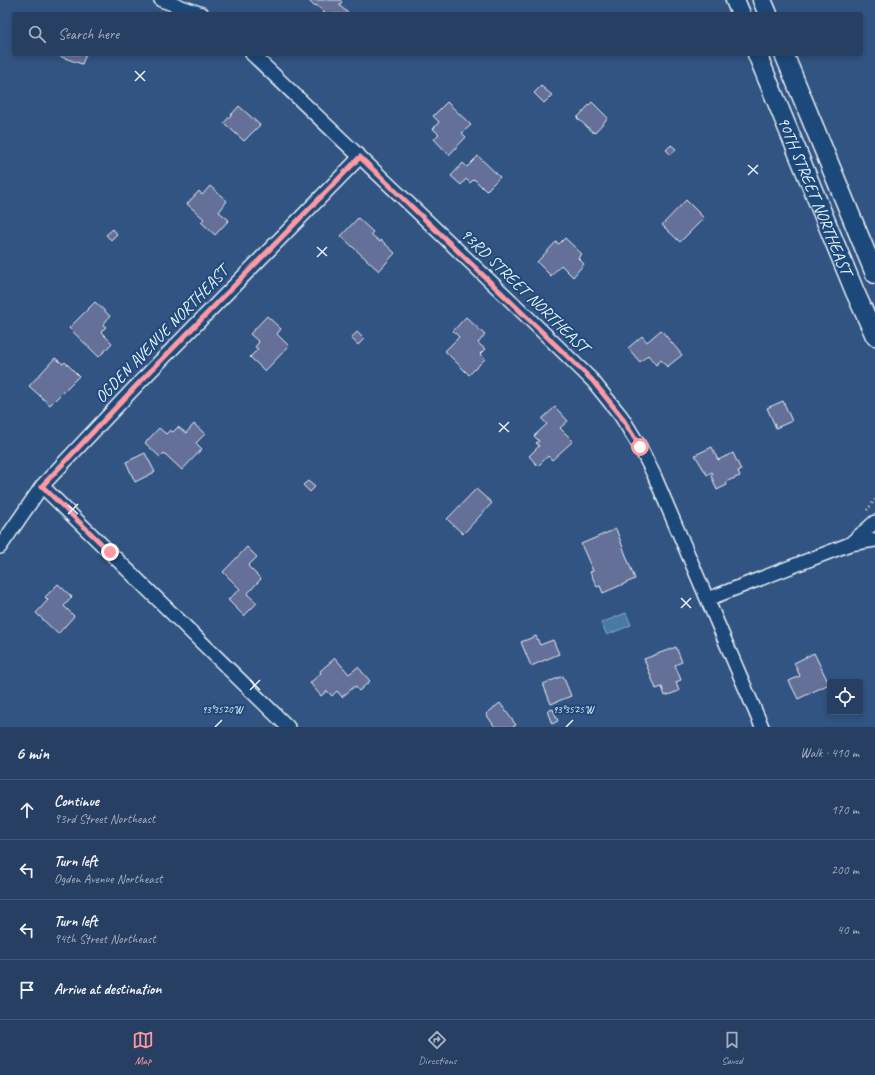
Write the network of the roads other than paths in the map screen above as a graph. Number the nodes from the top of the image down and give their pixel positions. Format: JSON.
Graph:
{"nodes":[{"id":1,"x":162,"y":0,"type":"edge"},
{"id":2,"x":735,"y":0,"type":"edge"},
{"id":3,"x":762,"y":0,"type":"edge"},
{"id":4,"x":196,"y":12,"type":"edge"},
{"id":5,"x":740,"y":12,"type":"edge"},
{"id":6,"x":767,"y":12,"type":"edge"},
{"id":7,"x":254,"y":56,"type":"edge"},
{"id":8,"x":758,"y":56,"type":"edge"},
{"id":9,"x":785,"y":56,"type":"edge"},
{"id":10,"x":360,"y":157,"type":"junction"},
{"id":11,"x":875,"y":274,"type":"edge"},
{"id":12,"x":875,"y":336,"type":"edge"},
{"id":13,"x":42,"y":486,"type":"junction"},
{"id":14,"x":875,"y":522,"type":"edge"},
{"id":15,"x":875,"y":540,"type":"edge"},
{"id":16,"x":850,"y":544,"type":"junction"},
{"id":17,"x":0,"y":547,"type":"edge"},
{"id":18,"x":708,"y":599,"type":"junction"},
{"id":19,"x":288,"y":727,"type":"edge"},
{"id":20,"x":762,"y":727,"type":"edge"}],
"edges":[{"from":1,"to":4,"type":"street"},
{"from":2,"to":5,"type":"main road"},
{"from":3,"to":6,"type":"main road"},
{"from":7,"to":10,"type":"street","name":"93RD STREET NORTHEAST"},
{"from":8,"to":12,"type":"main road","name":"90TH STREET NORTHEAST"},
{"from":9,"to":11,"type":"main road","name":"90TH STREET NORTHEAST"},
{"from":10,"to":13,"type":"street","name":"OGDEN AVENUE NORTHEAST"},
{"from":10,"to":18,"type":"street","name":"93RD STREET NORTHEAST"},
{"from":13,"to":17,"type":"street","name":"OGDEN AVENUE NORTHEAST"},
{"from":13,"to":19,"type":"street"},
{"from":14,"to":16,"type":"street"},
{"from":15,"to":16,"type":"street"},
{"from":16,"to":18,"type":"street"},
{"from":18,"to":20,"type":"street","name":"93RD STREET NORTHEAST"}]}
